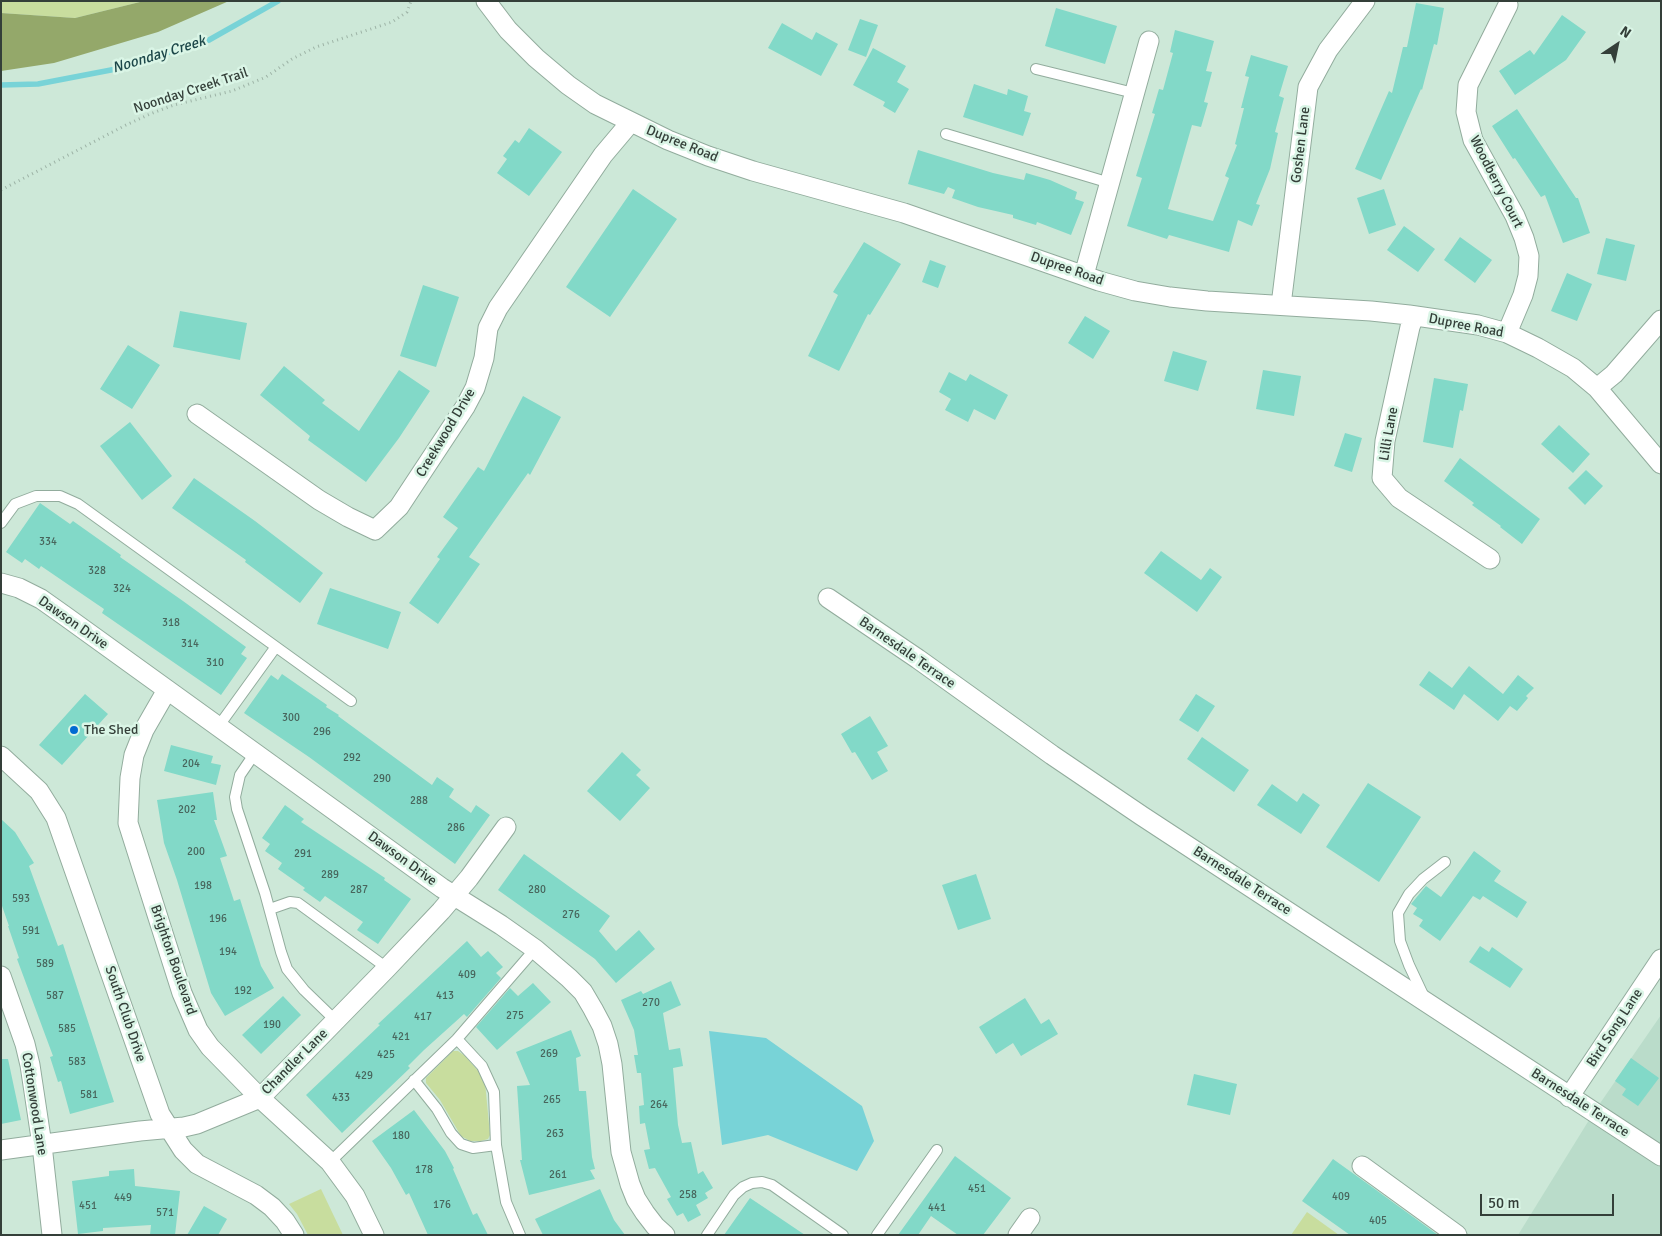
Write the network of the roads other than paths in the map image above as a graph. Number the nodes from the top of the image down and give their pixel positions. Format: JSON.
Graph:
{"nodes":[{"id":1,"x":486,"y":1,"type":"edge"},
{"id":2,"x":1364,"y":1,"type":"edge"},
{"id":3,"x":1508,"y":5,"type":"dead end"},
{"id":4,"x":1149,"y":40,"type":"dead end"},
{"id":5,"x":1036,"y":69,"type":"dead end"},
{"id":6,"x":1134,"y":93,"type":"junction"},
{"id":7,"x":630,"y":122,"type":"junction"},
{"id":8,"x":946,"y":134,"type":"dead end"},
{"id":9,"x":1110,"y":183,"type":"junction"},
{"id":10,"x":1084,"y":275,"type":"junction"},
{"id":11,"x":1281,"y":305,"type":"junction"},
{"id":12,"x":1414,"y":316,"type":"junction"},
{"id":13,"x":1661,"y":320,"type":"edge"},
{"id":14,"x":1507,"y":333,"type":"junction"},
{"id":15,"x":1597,"y":388,"type":"junction"},
{"id":16,"x":196,"y":414,"type":"dead end"},
{"id":17,"x":1661,"y":464,"type":"edge"},
{"id":18,"x":1,"y":523,"type":"edge"},
{"id":19,"x":1490,"y":559,"type":"dead end"},
{"id":20,"x":1,"y":582,"type":"edge"},
{"id":21,"x":828,"y":598,"type":"dead end"},
{"id":22,"x":275,"y":648,"type":"junction"},
{"id":23,"x":167,"y":690,"type":"junction"},
{"id":24,"x":351,"y":701,"type":"dead end"},
{"id":25,"x":218,"y":727,"type":"junction"},
{"id":26,"x":255,"y":753,"type":"junction"},
{"id":27,"x":1,"y":756,"type":"edge"},
{"id":28,"x":506,"y":827,"type":"dead end"},
{"id":29,"x":1446,"y":862,"type":"dead end"},
{"id":30,"x":453,"y":896,"type":"junction"},
{"id":31,"x":270,"y":909,"type":"junction"},
{"id":32,"x":536,"y":949,"type":"junction"},
{"id":33,"x":1661,"y":959,"type":"edge"},
{"id":34,"x":387,"y":968,"type":"junction"},
{"id":35,"x":1,"y":976,"type":"edge"},
{"id":36,"x":1427,"y":1003,"type":"junction"},
{"id":37,"x":336,"y":1021,"type":"junction"},
{"id":38,"x":456,"y":1039,"type":"junction"},
{"id":39,"x":414,"y":1080,"type":"junction"},
{"id":40,"x":1570,"y":1097,"type":"junction"},
{"id":41,"x":260,"y":1098,"type":"junction"},
{"id":42,"x":169,"y":1128,"type":"junction"},
{"id":43,"x":42,"y":1145,"type":"junction"},
{"id":44,"x":496,"y":1146,"type":"junction"},
{"id":45,"x":1,"y":1150,"type":"edge"},
{"id":46,"x":937,"y":1150,"type":"dead end"},
{"id":47,"x":1661,"y":1156,"type":"edge"},
{"id":48,"x":330,"y":1162,"type":"junction"},
{"id":49,"x":1362,"y":1166,"type":"dead end"},
{"id":50,"x":1030,"y":1218,"type":"dead end"},
{"id":51,"x":52,"y":1235,"type":"edge"},
{"id":52,"x":294,"y":1235,"type":"edge"},
{"id":53,"x":374,"y":1235,"type":"edge"},
{"id":54,"x":520,"y":1235,"type":"edge"},
{"id":55,"x":664,"y":1235,"type":"edge"},
{"id":56,"x":707,"y":1235,"type":"edge"},
{"id":57,"x":843,"y":1235,"type":"edge"},
{"id":58,"x":877,"y":1235,"type":"edge"},
{"id":59,"x":1018,"y":1235,"type":"edge"},
{"id":60,"x":1457,"y":1235,"type":"edge"}],
"edges":[{"from":1,"to":7,"type":"street","name":"Dupree Road"},
{"from":2,"to":11,"type":"street","name":"Goshen Lane"},
{"from":3,"to":14,"type":"street","name":"Woodberry Court"},
{"from":4,"to":6,"type":"street"},
{"from":5,"to":6,"type":"lane"},
{"from":6,"to":9,"type":"street"},
{"from":7,"to":10,"type":"street","name":"Dupree Road"},
{"from":7,"to":16,"type":"street","name":"Creekwood Drive"},
{"from":8,"to":9,"type":"lane"},
{"from":9,"to":10,"type":"street"},
{"from":10,"to":11,"type":"street","name":"Dupree Road"},
{"from":11,"to":12,"type":"street","name":"Dupree Road"},
{"from":12,"to":14,"type":"street","name":"Dupree Road"},
{"from":12,"to":19,"type":"street","name":"Lilli Lane"},
{"from":13,"to":15,"type":"street"},
{"from":14,"to":15,"type":"street","name":"Dupree Road"},
{"from":15,"to":17,"type":"street","name":"Dupree Road"},
{"from":18,"to":22,"type":"lane"},
{"from":20,"to":23,"type":"street","name":"Dawson Drive"},
{"from":21,"to":36,"type":"street","name":"Barnesdale Terrace"},
{"from":22,"to":24,"type":"lane"},
{"from":22,"to":25,"type":"lane"},
{"from":23,"to":25,"type":"street","name":"Dawson Drive"},
{"from":23,"to":41,"type":"street","name":"Brighton Boulevard"},
{"from":25,"to":26,"type":"street","name":"Dawson Drive"},
{"from":26,"to":30,"type":"street","name":"Dawson Drive"},
{"from":26,"to":31,"type":"lane"},
{"from":27,"to":42,"type":"street","name":"South Club Drive"},
{"from":28,"to":30,"type":"street","name":"Chandler Lane"},
{"from":29,"to":36,"type":"lane"},
{"from":30,"to":32,"type":"street","name":"Dawson Drive"},
{"from":30,"to":34,"type":"street","name":"Chandler Lane"},
{"from":31,"to":34,"type":"lane"},
{"from":31,"to":37,"type":"lane"},
{"from":32,"to":38,"type":"lane"},
{"from":32,"to":55,"type":"street","name":"Dawson Drive"},
{"from":33,"to":40,"type":"street","name":"Bird Song Lane"},
{"from":34,"to":37,"type":"street","name":"Chandler Lane"},
{"from":35,"to":43,"type":"street","name":"Cottonwood Lane"},
{"from":36,"to":40,"type":"street","name":"Barnesdale Terrace"},
{"from":37,"to":41,"type":"street","name":"Chandler Lane"},
{"from":38,"to":39,"type":"lane"},
{"from":38,"to":44,"type":"lane"},
{"from":39,"to":44,"type":"lane"},
{"from":39,"to":48,"type":"lane"},
{"from":40,"to":47,"type":"street","name":"Barnesdale Terrace"},
{"from":41,"to":42,"type":"street","name":"Chandler Lane"},
{"from":41,"to":48,"type":"street","name":"Brighton Boulevard"},
{"from":42,"to":43,"type":"street","name":"Chandler Lane"},
{"from":42,"to":52,"type":"street","name":"South Club Drive"},
{"from":43,"to":45,"type":"street","name":"Chandler Lane"},
{"from":43,"to":51,"type":"street","name":"Cottonwood Lane"},
{"from":44,"to":54,"type":"lane"},
{"from":46,"to":58,"type":"lane"},
{"from":48,"to":53,"type":"street","name":"Brighton Boulevard"},
{"from":49,"to":60,"type":"street"},
{"from":50,"to":59,"type":"street"},
{"from":56,"to":57,"type":"lane"}]}
